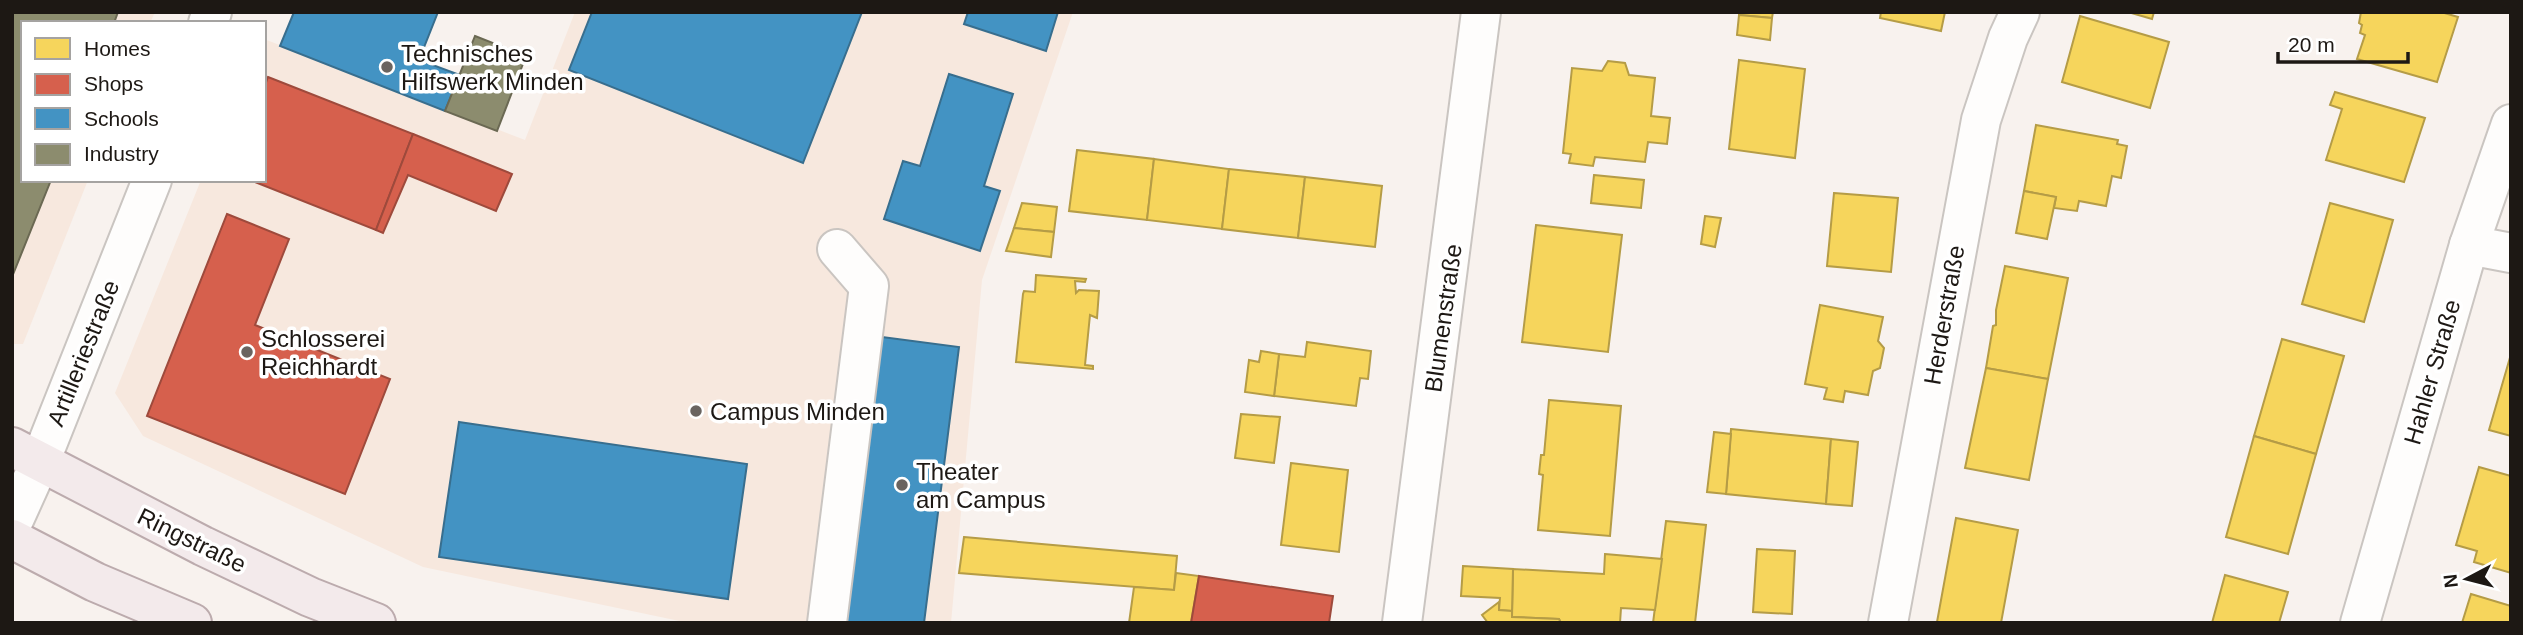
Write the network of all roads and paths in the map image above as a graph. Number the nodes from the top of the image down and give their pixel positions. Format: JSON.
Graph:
{"nodes":[{"id":1,"x":1481,"y":12,"type":"edge"},
{"id":2,"x":2020,"y":12,"type":"edge"},
{"id":3,"x":2511,"y":124,"type":"edge"},
{"id":4,"x":151,"y":182,"type":"edge"},
{"id":5,"x":2469,"y":245,"type":"junction"},
{"id":6,"x":837,"y":249,"type":"dead end"},
{"id":7,"x":2511,"y":253,"type":"edge"},
{"id":8,"x":26,"y":455,"type":"edge"},
{"id":9,"x":12,"y":524,"type":"edge"},
{"id":10,"x":12,"y":539,"type":"edge"},
{"id":11,"x":192,"y":623,"type":"edge"},
{"id":12,"x":376,"y":623,"type":"edge"},
{"id":13,"x":827,"y":623,"type":"edge"},
{"id":14,"x":1402,"y":623,"type":"edge"},
{"id":15,"x":1888,"y":623,"type":"edge"},
{"id":16,"x":2360,"y":623,"type":"edge"}],
"edges":[{"from":1,"to":14,"type":"street","name":"Blumenstraße"},
{"from":2,"to":15,"type":"street","name":"Herderstraße"},
{"from":3,"to":5,"type":"street","name":"Hahler Straße"},
{"from":4,"to":8,"type":"street","name":"Artilleriestraße"},
{"from":5,"to":7,"type":"street"},
{"from":5,"to":16,"type":"street","name":"Hahler Straße"},
{"from":6,"to":13,"type":"street"},
{"from":8,"to":9,"type":"street","name":"Artilleriestraße"},
{"from":8,"to":12,"type":"main road","name":"Ringstraße"},
{"from":10,"to":11,"type":"main road"}]}
